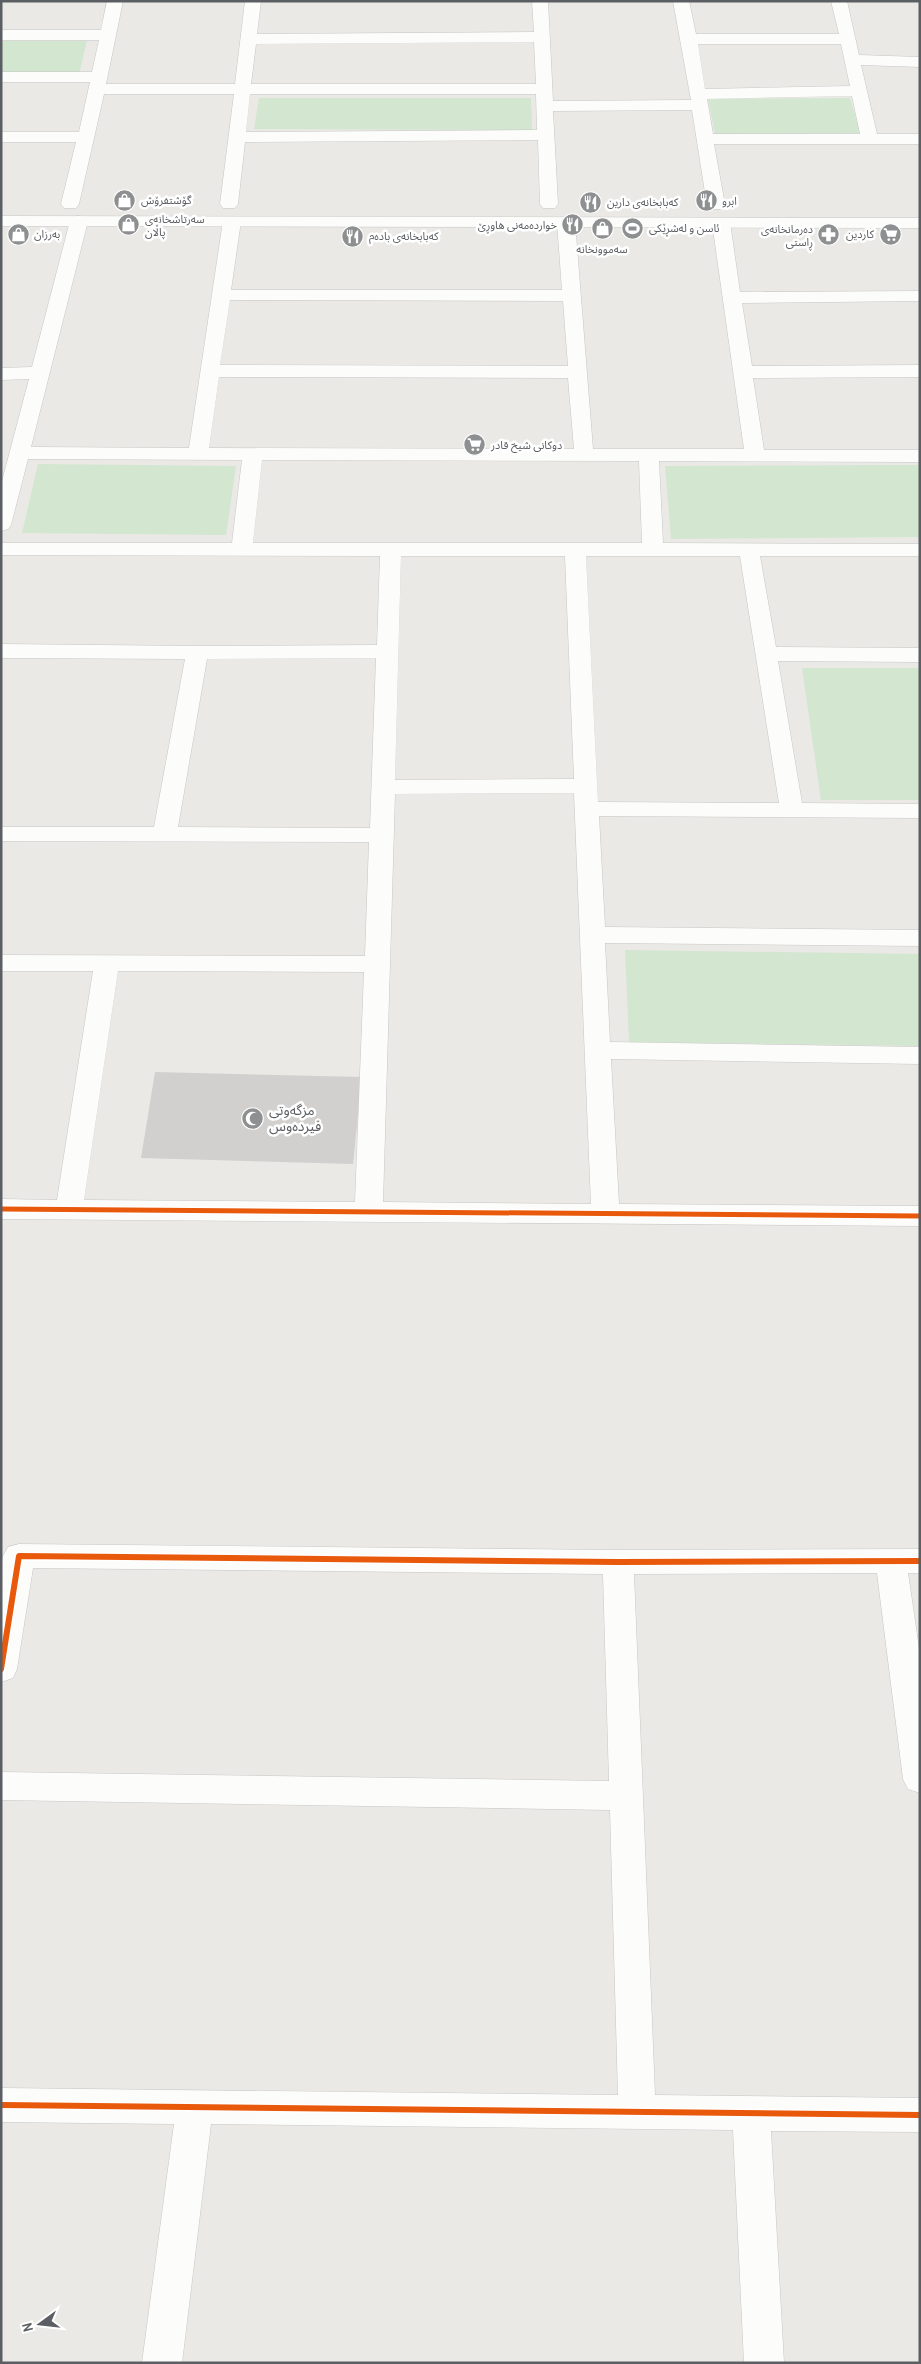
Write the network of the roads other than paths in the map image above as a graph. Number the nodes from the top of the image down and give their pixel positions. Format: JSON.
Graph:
{"nodes":[{"id":1,"x":115,"y":1,"type":"edge"},
{"id":2,"x":253,"y":1,"type":"edge"},
{"id":3,"x":540,"y":1,"type":"edge"},
{"id":4,"x":681,"y":1,"type":"edge"},
{"id":5,"x":839,"y":1,"type":"edge"},
{"id":6,"x":1,"y":35,"type":"edge"},
{"id":7,"x":108,"y":35,"type":"junction"},
{"id":8,"x":541,"y":37,"type":"junction"},
{"id":9,"x":250,"y":39,"type":"junction"},
{"id":10,"x":690,"y":39,"type":"junction"},
{"id":11,"x":847,"y":39,"type":"junction"},
{"id":12,"x":852,"y":60,"type":"junction"},
{"id":13,"x":920,"y":62,"type":"edge"},
{"id":14,"x":1,"y":78,"type":"edge"},
{"id":15,"x":98,"y":83,"type":"junction"},
{"id":16,"x":543,"y":89,"type":"junction"},
{"id":17,"x":244,"y":90,"type":"junction"},
{"id":18,"x":859,"y":91,"type":"junction"},
{"id":19,"x":699,"y":99,"type":"junction"},
{"id":20,"x":544,"y":106,"type":"junction"},
{"id":21,"x":546,"y":135,"type":"junction"},
{"id":22,"x":1,"y":137,"type":"edge"},
{"id":23,"x":86,"y":137,"type":"junction"},
{"id":24,"x":238,"y":137,"type":"junction"},
{"id":25,"x":705,"y":139,"type":"junction"},
{"id":26,"x":920,"y":139,"type":"edge"},
{"id":27,"x":870,"y":140,"type":"junction"},
{"id":28,"x":51,"y":204,"type":"dead end"},
{"id":29,"x":90,"y":204,"type":"dead end"},
{"id":30,"x":209,"y":204,"type":"dead end"},
{"id":31,"x":248,"y":204,"type":"dead end"},
{"id":32,"x":529,"y":204,"type":"dead end"},
{"id":33,"x":549,"y":204,"type":"junction"},
{"id":34,"x":696,"y":205,"type":"dead end"},
{"id":35,"x":735,"y":205,"type":"dead end"},
{"id":36,"x":75,"y":212,"type":"junction"},
{"id":37,"x":230,"y":213,"type":"junction"},
{"id":38,"x":567,"y":213,"type":"junction"},
{"id":39,"x":718,"y":214,"type":"junction"},
{"id":40,"x":1,"y":221,"type":"edge"},
{"id":41,"x":920,"y":224,"type":"edge"},
{"id":42,"x":221,"y":295,"type":"junction"},
{"id":43,"x":572,"y":296,"type":"junction"},
{"id":44,"x":920,"y":296,"type":"edge"},
{"id":45,"x":731,"y":298,"type":"junction"},
{"id":46,"x":210,"y":371,"type":"junction"},
{"id":47,"x":920,"y":371,"type":"edge"},
{"id":48,"x":578,"y":372,"type":"junction"},
{"id":49,"x":743,"y":372,"type":"junction"},
{"id":50,"x":40,"y":373,"type":"junction"},
{"id":51,"x":1,"y":374,"type":"edge"},
{"id":52,"x":20,"y":452,"type":"junction"},
{"id":53,"x":198,"y":453,"type":"junction"},
{"id":54,"x":254,"y":453,"type":"junction"},
{"id":55,"x":584,"y":454,"type":"junction"},
{"id":56,"x":649,"y":455,"type":"junction"},
{"id":57,"x":755,"y":455,"type":"junction"},
{"id":58,"x":920,"y":456,"type":"edge"},
{"id":59,"x":1,"y":525,"type":"edge"},
{"id":60,"x":1,"y":548,"type":"edge"},
{"id":61,"x":242,"y":549,"type":"junction"},
{"id":62,"x":391,"y":549,"type":"junction"},
{"id":63,"x":575,"y":550,"type":"junction"},
{"id":64,"x":653,"y":550,"type":"junction"},
{"id":65,"x":749,"y":550,"type":"junction"},
{"id":66,"x":920,"y":550,"type":"edge"},
{"id":67,"x":1,"y":651,"type":"edge"},
{"id":68,"x":388,"y":651,"type":"junction"},
{"id":69,"x":197,"y":653,"type":"junction"},
{"id":70,"x":766,"y":654,"type":"junction"},
{"id":71,"x":920,"y":654,"type":"edge"},
{"id":72,"x":383,"y":787,"type":"junction"},
{"id":73,"x":587,"y":797,"type":"junction"},
{"id":74,"x":792,"y":810,"type":"junction"},
{"id":75,"x":920,"y":811,"type":"edge"},
{"id":76,"x":1,"y":834,"type":"edge"},
{"id":77,"x":165,"y":834,"type":"junction"},
{"id":78,"x":382,"y":835,"type":"junction"},
{"id":79,"x":592,"y":935,"type":"junction"},
{"id":80,"x":920,"y":938,"type":"edge"},
{"id":81,"x":1,"y":963,"type":"edge"},
{"id":82,"x":107,"y":963,"type":"junction"},
{"id":83,"x":378,"y":964,"type":"junction"},
{"id":84,"x":598,"y":1050,"type":"junction"},
{"id":85,"x":920,"y":1056,"type":"edge"},
{"id":86,"x":1,"y":1209,"type":"edge"},
{"id":87,"x":69,"y":1210,"type":"junction"},
{"id":88,"x":369,"y":1212,"type":"junction"},
{"id":89,"x":605,"y":1212,"type":"junction"},
{"id":90,"x":920,"y":1216,"type":"edge"},
{"id":91,"x":905,"y":1561,"type":"edge"},
{"id":92,"x":618,"y":1562,"type":"junction"},
{"id":93,"x":1,"y":1669,"type":"edge"},
{"id":94,"x":920,"y":1779,"type":"edge"},
{"id":95,"x":1,"y":1786,"type":"edge"},
{"id":96,"x":626,"y":1796,"type":"junction"},
{"id":97,"x":1,"y":2106,"type":"edge"},
{"id":98,"x":195,"y":2107,"type":"junction"},
{"id":99,"x":637,"y":2112,"type":"junction"},
{"id":100,"x":751,"y":2113,"type":"junction"},
{"id":101,"x":920,"y":2115,"type":"edge"},
{"id":102,"x":162,"y":2363,"type":"edge"},
{"id":103,"x":764,"y":2363,"type":"edge"}],
"edges":[{"from":1,"to":7,"type":"street"},
{"from":2,"to":9,"type":"street"},
{"from":3,"to":8,"type":"street"},
{"from":4,"to":10,"type":"street"},
{"from":5,"to":11,"type":"street"},
{"from":6,"to":7,"type":"street"},
{"from":7,"to":15,"type":"street"},
{"from":8,"to":9,"type":"street"},
{"from":8,"to":16,"type":"street"},
{"from":9,"to":17,"type":"street"},
{"from":10,"to":11,"type":"street"},
{"from":10,"to":19,"type":"street"},
{"from":11,"to":12,"type":"street"},
{"from":12,"to":13,"type":"street"},
{"from":12,"to":18,"type":"street"},
{"from":14,"to":15,"type":"street"},
{"from":15,"to":17,"type":"street"},
{"from":15,"to":23,"type":"street"},
{"from":16,"to":17,"type":"street"},
{"from":16,"to":20,"type":"street"},
{"from":17,"to":24,"type":"street"},
{"from":18,"to":19,"type":"street"},
{"from":18,"to":27,"type":"street"},
{"from":19,"to":20,"type":"street"},
{"from":19,"to":25,"type":"street"},
{"from":20,"to":21,"type":"street"},
{"from":21,"to":24,"type":"street"},
{"from":21,"to":33,"type":"street"},
{"from":22,"to":23,"type":"street"},
{"from":23,"to":36,"type":"street"},
{"from":24,"to":37,"type":"street"},
{"from":25,"to":27,"type":"street"},
{"from":25,"to":39,"type":"street"},
{"from":26,"to":27,"type":"street"},
{"from":28,"to":36,"type":"street"},
{"from":29,"to":36,"type":"street"},
{"from":30,"to":37,"type":"street"},
{"from":31,"to":37,"type":"street"},
{"from":32,"to":33,"type":"street"},
{"from":33,"to":38,"type":"street"},
{"from":34,"to":39,"type":"street"},
{"from":35,"to":39,"type":"street"},
{"from":36,"to":37,"type":"street"},
{"from":36,"to":40,"type":"street"},
{"from":36,"to":50,"type":"street"},
{"from":37,"to":38,"type":"street"},
{"from":37,"to":42,"type":"street"},
{"from":38,"to":39,"type":"street"},
{"from":38,"to":43,"type":"street"},
{"from":39,"to":41,"type":"street"},
{"from":39,"to":45,"type":"street"},
{"from":42,"to":43,"type":"street"},
{"from":42,"to":46,"type":"street"},
{"from":43,"to":48,"type":"street"},
{"from":44,"to":45,"type":"street"},
{"from":45,"to":49,"type":"street"},
{"from":46,"to":48,"type":"street"},
{"from":46,"to":53,"type":"street"},
{"from":47,"to":49,"type":"street"},
{"from":48,"to":55,"type":"street"},
{"from":49,"to":57,"type":"street"},
{"from":50,"to":51,"type":"street"},
{"from":50,"to":52,"type":"street"},
{"from":52,"to":53,"type":"street"},
{"from":52,"to":59,"type":"street"},
{"from":53,"to":54,"type":"street"},
{"from":54,"to":55,"type":"street"},
{"from":54,"to":61,"type":"street"},
{"from":55,"to":56,"type":"street"},
{"from":56,"to":57,"type":"street"},
{"from":56,"to":64,"type":"street"},
{"from":57,"to":58,"type":"street"},
{"from":60,"to":61,"type":"street"},
{"from":61,"to":62,"type":"street"},
{"from":62,"to":63,"type":"street"},
{"from":62,"to":68,"type":"street"},
{"from":63,"to":64,"type":"street"},
{"from":63,"to":73,"type":"street"},
{"from":64,"to":65,"type":"street"},
{"from":65,"to":66,"type":"street"},
{"from":65,"to":70,"type":"street"},
{"from":67,"to":69,"type":"street"},
{"from":68,"to":69,"type":"street"},
{"from":68,"to":72,"type":"street"},
{"from":69,"to":77,"type":"street"},
{"from":70,"to":71,"type":"street"},
{"from":70,"to":74,"type":"street"},
{"from":72,"to":73,"type":"street"},
{"from":72,"to":78,"type":"street"},
{"from":73,"to":74,"type":"street"},
{"from":73,"to":79,"type":"street"},
{"from":74,"to":75,"type":"street"},
{"from":76,"to":77,"type":"street"},
{"from":77,"to":78,"type":"street"},
{"from":78,"to":83,"type":"street"},
{"from":79,"to":80,"type":"street"},
{"from":79,"to":84,"type":"street"},
{"from":81,"to":82,"type":"street"},
{"from":82,"to":83,"type":"street"},
{"from":82,"to":87,"type":"street"},
{"from":83,"to":88,"type":"street"},
{"from":84,"to":85,"type":"street"},
{"from":84,"to":89,"type":"street"},
{"from":86,"to":87,"type":"street"},
{"from":87,"to":88,"type":"street"},
{"from":88,"to":89,"type":"street"},
{"from":89,"to":90,"type":"street"},
{"from":91,"to":92,"type":"street"},
{"from":91,"to":94,"type":"street"},
{"from":92,"to":93,"type":"street"},
{"from":92,"to":96,"type":"street"},
{"from":95,"to":96,"type":"street"},
{"from":96,"to":99,"type":"street"},
{"from":97,"to":98,"type":"street"},
{"from":98,"to":99,"type":"street"},
{"from":98,"to":102,"type":"street"},
{"from":99,"to":100,"type":"street"},
{"from":100,"to":101,"type":"street"},
{"from":100,"to":103,"type":"street"}]}
